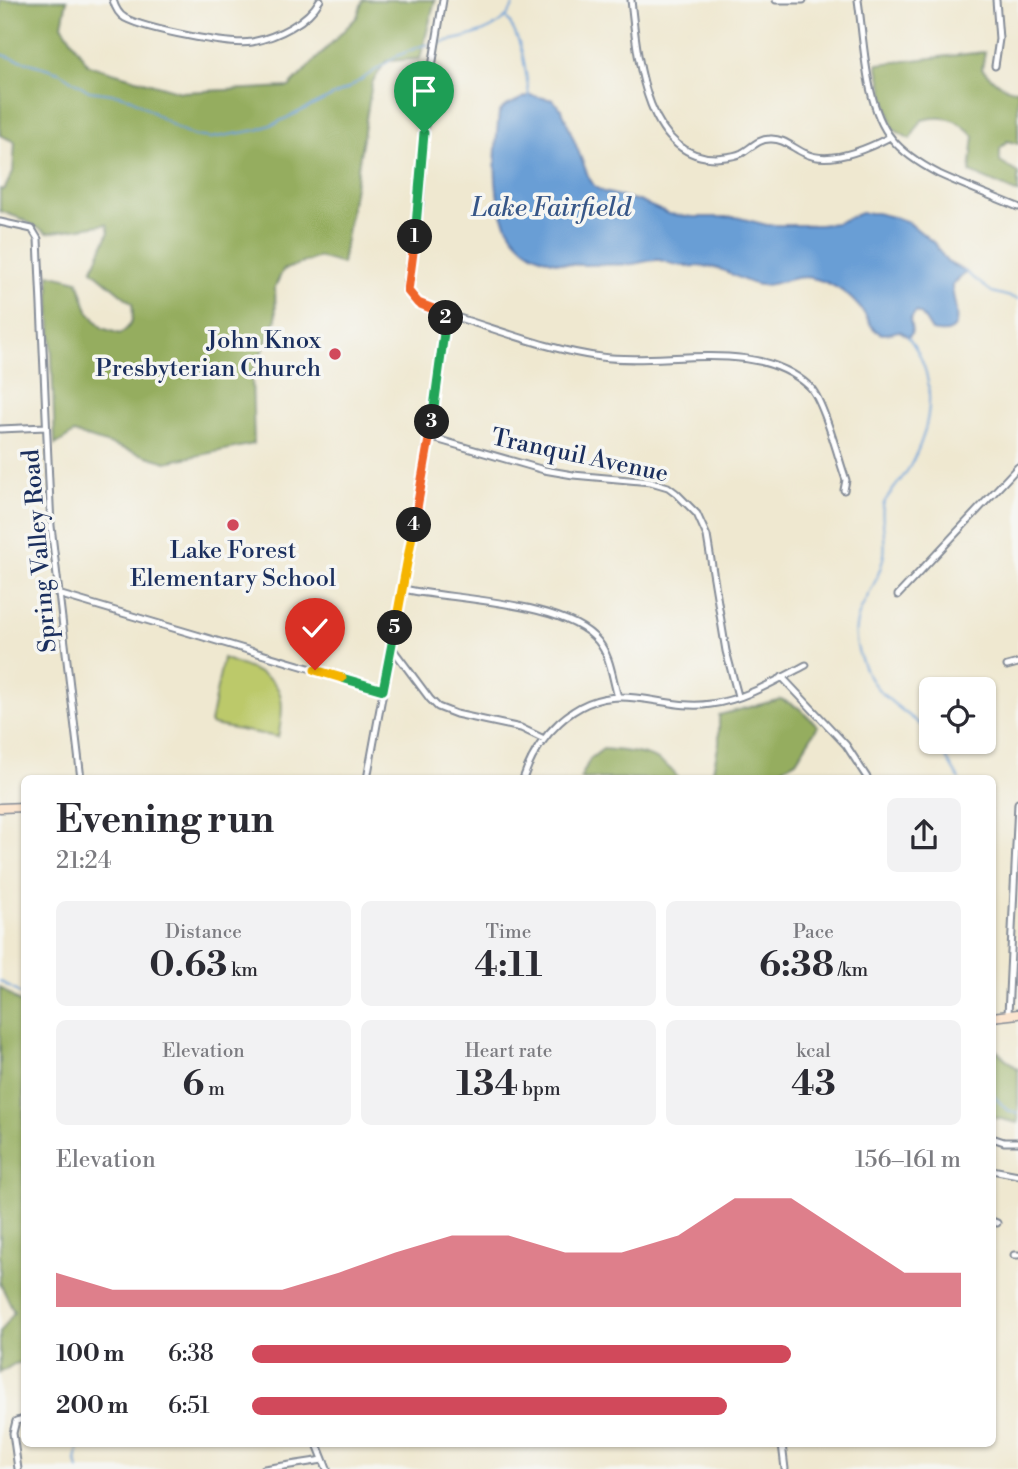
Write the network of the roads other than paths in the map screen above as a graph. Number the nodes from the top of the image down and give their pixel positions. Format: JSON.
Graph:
{"nodes":[{"id":1,"x":113,"y":0,"type":"edge"},
{"id":2,"x":320,"y":0,"type":"edge"},
{"id":3,"x":443,"y":0,"type":"edge"},
{"id":4,"x":631,"y":0,"type":"edge"},
{"id":5,"x":776,"y":0,"type":"edge"},
{"id":6,"x":803,"y":0,"type":"edge"},
{"id":7,"x":858,"y":0,"type":"edge"},
{"id":8,"x":996,"y":0,"type":"edge"},
{"id":9,"x":995,"y":66,"type":"dead end"},
{"id":10,"x":890,"y":137,"type":"junction"},
{"id":11,"x":1018,"y":207,"type":"edge"},
{"id":12,"x":0,"y":222,"type":"edge"},
{"id":13,"x":446,"y":314,"type":"junction"},
{"id":14,"x":46,"y":427,"type":"junction"},
{"id":15,"x":0,"y":429,"type":"edge"},
{"id":16,"x":429,"y":437,"type":"junction"},
{"id":17,"x":1018,"y":467,"type":"edge"},
{"id":18,"x":844,"y":490,"type":"dead end"},
{"id":19,"x":403,"y":589,"type":"junction"},
{"id":20,"x":58,"y":594,"type":"junction"},
{"id":21,"x":898,"y":596,"type":"dead end"},
{"id":22,"x":392,"y":648,"type":"junction"},
{"id":23,"x":1018,"y":663,"type":"edge"},
{"id":24,"x":806,"y":665,"type":"dead end"},
{"id":25,"x":1007,"y":666,"type":"dead end"},
{"id":26,"x":782,"y":677,"type":"junction"},
{"id":27,"x":383,"y":690,"type":"junction"},
{"id":28,"x":738,"y":696,"type":"junction"},
{"id":29,"x":618,"y":697,"type":"junction"},
{"id":30,"x":544,"y":739,"type":"junction"},
{"id":31,"x":81,"y":775,"type":"edge"},
{"id":32,"x":368,"y":775,"type":"edge"},
{"id":33,"x":525,"y":775,"type":"edge"},
{"id":34,"x":865,"y":775,"type":"edge"},
{"id":35,"x":1018,"y":803,"type":"edge"},
{"id":36,"x":21,"y":807,"type":"edge"},
{"id":37,"x":0,"y":808,"type":"edge"},
{"id":38,"x":1016,"y":900,"type":"edge"},
{"id":39,"x":1018,"y":1014,"type":"edge"},
{"id":40,"x":1008,"y":1015,"type":"junction"},
{"id":41,"x":996,"y":1016,"type":"edge"},
{"id":42,"x":996,"y":1139,"type":"edge"},
{"id":43,"x":1018,"y":1142,"type":"edge"},
{"id":44,"x":996,"y":1171,"type":"edge"},
{"id":45,"x":1018,"y":1175,"type":"edge"},
{"id":46,"x":21,"y":1420,"type":"edge"},
{"id":47,"x":318,"y":1447,"type":"edge"},
{"id":48,"x":782,"y":1447,"type":"edge"},
{"id":49,"x":323,"y":1460,"type":"junction"},
{"id":50,"x":18,"y":1469,"type":"edge"},
{"id":51,"x":264,"y":1469,"type":"edge"},
{"id":52,"x":327,"y":1469,"type":"edge"},
{"id":53,"x":785,"y":1469,"type":"edge"}],
"edges":[{"from":1,"to":2,"type":"street"},
{"from":3,"to":13,"type":"street"},
{"from":4,"to":10,"type":"street"},
{"from":5,"to":6,"type":"street"},
{"from":7,"to":10,"type":"street"},
{"from":8,"to":9,"type":"street"},
{"from":10,"to":11,"type":"street"},
{"from":12,"to":14,"type":"street","name":"Spring Valley Road"},
{"from":13,"to":16,"type":"street"},
{"from":13,"to":18,"type":"street"},
{"from":14,"to":15,"type":"street"},
{"from":14,"to":20,"type":"street","name":"Spring Valley Road"},
{"from":16,"to":19,"type":"street"},
{"from":16,"to":28,"type":"street","name":"Tranquil Avenue"},
{"from":17,"to":21,"type":"street"},
{"from":19,"to":22,"type":"street"},
{"from":19,"to":29,"type":"street"},
{"from":20,"to":27,"type":"street"},
{"from":20,"to":31,"type":"street","name":"Spring Valley Road"},
{"from":22,"to":27,"type":"street"},
{"from":22,"to":30,"type":"street"},
{"from":23,"to":25,"type":"street"},
{"from":24,"to":26,"type":"street"},
{"from":26,"to":28,"type":"street"},
{"from":26,"to":34,"type":"street"},
{"from":27,"to":32,"type":"street"},
{"from":28,"to":29,"type":"street"},
{"from":29,"to":30,"type":"street"},
{"from":30,"to":33,"type":"street"},
{"from":35,"to":38,"type":"street"},
{"from":36,"to":37,"type":"street"},
{"from":38,"to":40,"type":"street"},
{"from":39,"to":40,"type":"street"},
{"from":40,"to":41,"type":"street"},
{"from":42,"to":43,"type":"street"},
{"from":44,"to":45,"type":"street"},
{"from":46,"to":50,"type":"street"},
{"from":47,"to":49,"type":"street"},
{"from":48,"to":53,"type":"street"},
{"from":49,"to":51,"type":"street"},
{"from":49,"to":52,"type":"street"}]}
